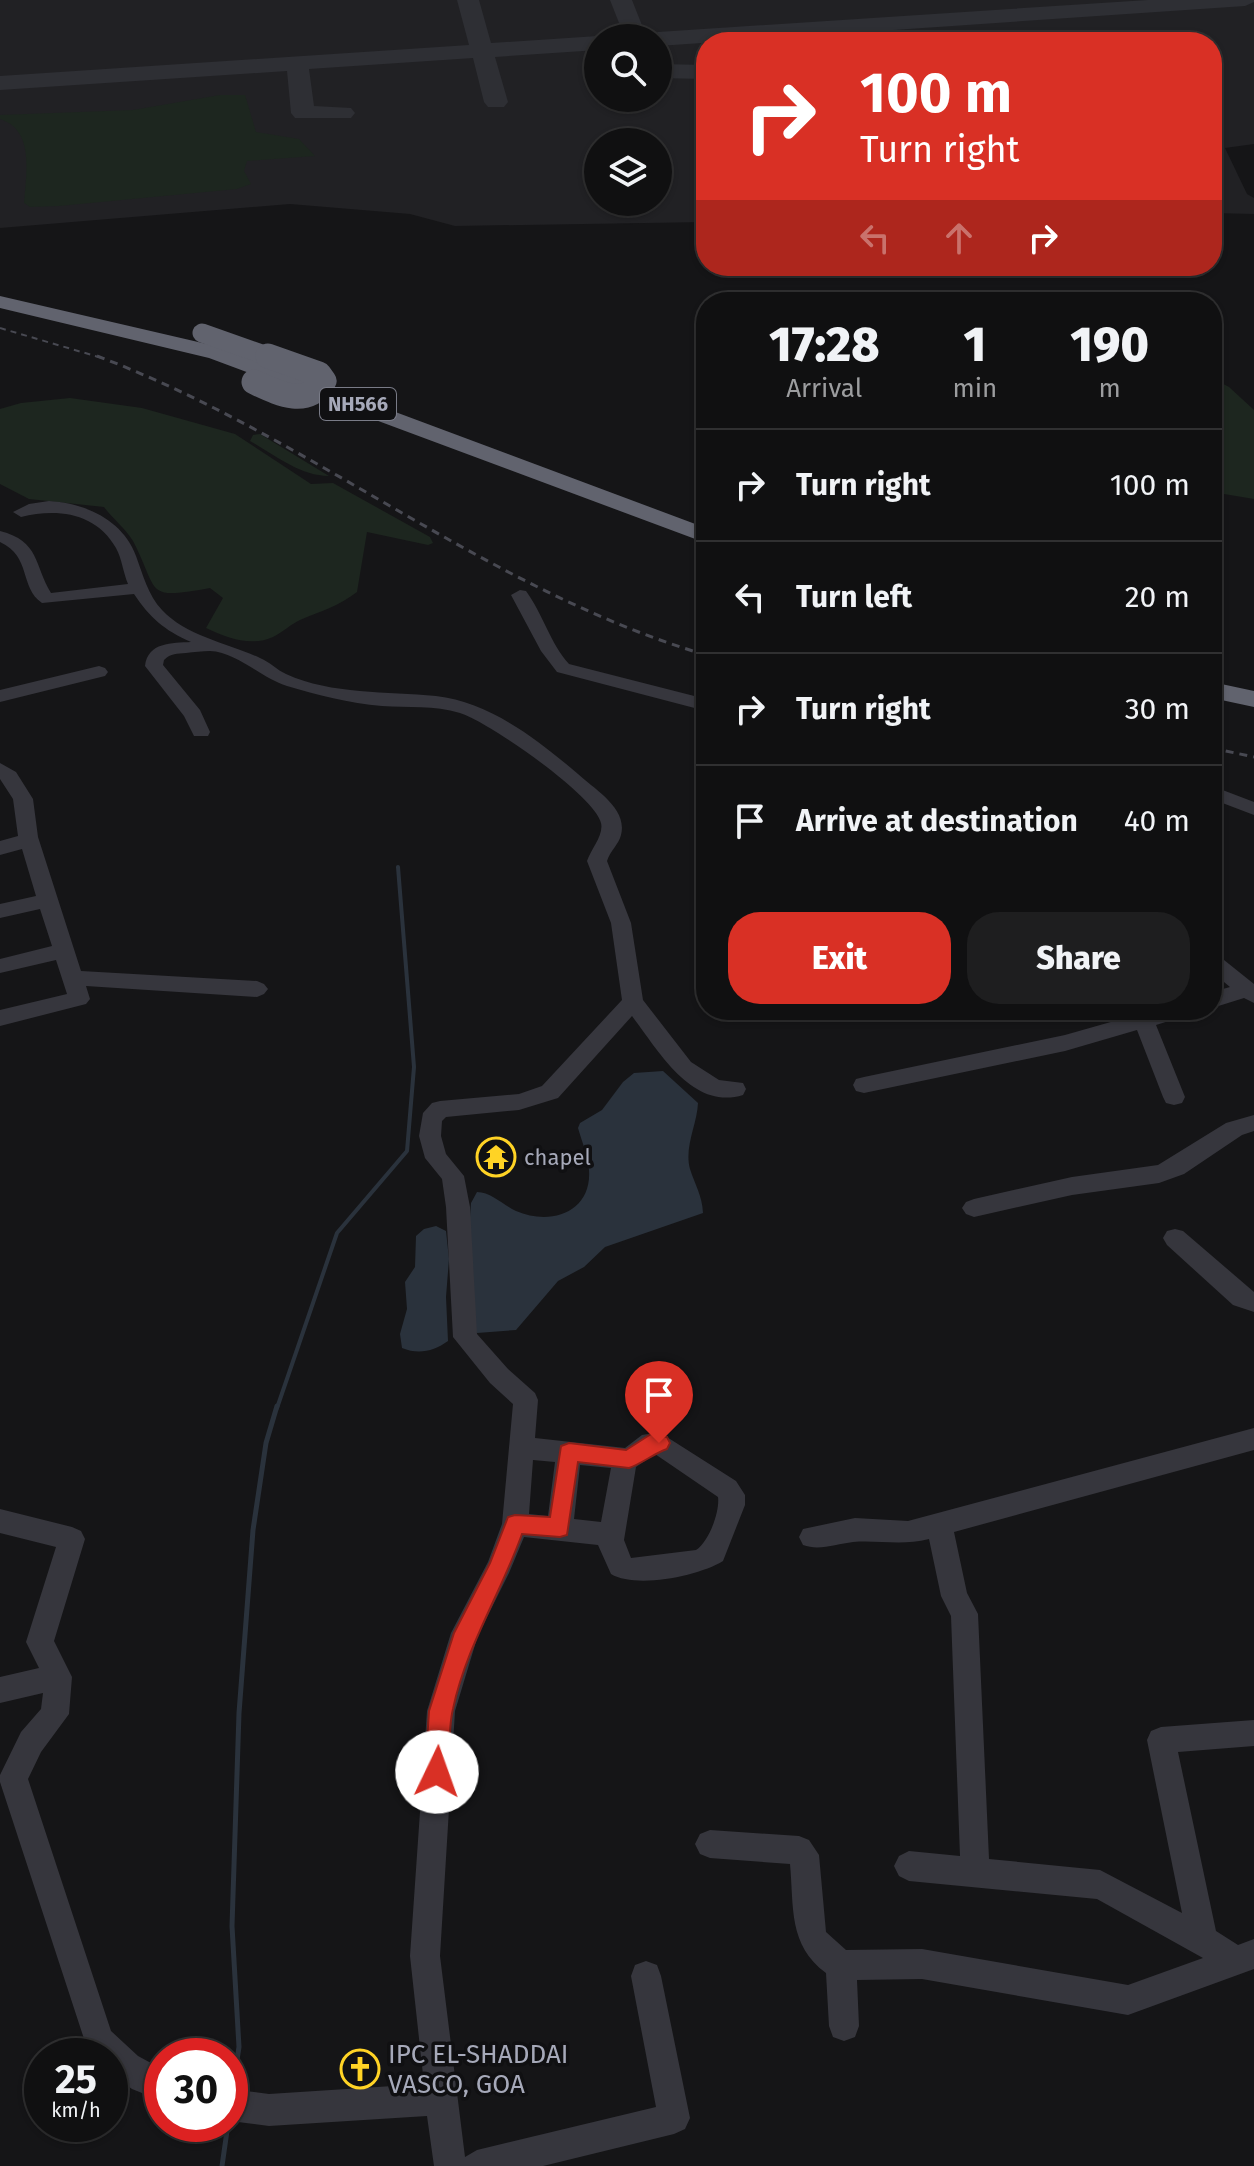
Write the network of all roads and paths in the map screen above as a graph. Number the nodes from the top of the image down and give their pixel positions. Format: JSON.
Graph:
{"nodes":[{"id":1,"x":0,"y":286,"type":"edge"},
{"id":2,"x":0,"y":293,"type":"edge"},
{"id":3,"x":0,"y":302,"type":"edge"},
{"id":4,"x":0,"y":310,"type":"edge"},
{"id":5,"x":21,"y":512,"type":"dead end"},
{"id":6,"x":696,"y":521,"type":"edge"},
{"id":7,"x":696,"y":532,"type":"edge"},
{"id":8,"x":0,"y":536,"type":"edge"},
{"id":9,"x":139,"y":588,"type":"junction"},
{"id":10,"x":520,"y":595,"type":"dead end"},
{"id":11,"x":217,"y":645,"type":"junction"},
{"id":12,"x":99,"y":672,"type":"dead end"},
{"id":13,"x":1222,"y":692,"type":"edge"},
{"id":14,"x":0,"y":696,"type":"edge"},
{"id":15,"x":1254,"y":699,"type":"edge"},
{"id":16,"x":696,"y":702,"type":"edge"},
{"id":17,"x":1222,"y":703,"type":"edge"},
{"id":18,"x":1254,"y":710,"type":"edge"},
{"id":19,"x":201,"y":732,"type":"dead end"},
{"id":20,"x":0,"y":769,"type":"edge"},
{"id":21,"x":1222,"y":796,"type":"edge"},
{"id":22,"x":1254,"y":809,"type":"edge"},
{"id":23,"x":28,"y":837,"type":"junction"},
{"id":24,"x":0,"y":848,"type":"edge"},
{"id":25,"x":48,"y":900,"type":"junction"},
{"id":26,"x":0,"y":911,"type":"edge"},
{"id":27,"x":64,"y":951,"type":"junction"},
{"id":28,"x":0,"y":966,"type":"edge"},
{"id":29,"x":1222,"y":969,"type":"edge"},
{"id":30,"x":72,"y":978,"type":"junction"},
{"id":31,"x":257,"y":989,"type":"dead end"},
{"id":32,"x":1251,"y":993,"type":"edge"},
{"id":33,"x":1222,"y":998,"type":"edge"},
{"id":34,"x":633,"y":1002,"type":"junction"},
{"id":35,"x":0,"y":1018,"type":"edge"},
{"id":36,"x":1147,"y":1020,"type":"edge"},
{"id":37,"x":1144,"y":1021,"type":"junction"},
{"id":38,"x":864,"y":1085,"type":"dead end"},
{"id":39,"x":735,"y":1089,"type":"dead end"},
{"id":40,"x":1174,"y":1097,"type":"dead end"},
{"id":41,"x":1254,"y":1123,"type":"edge"},
{"id":42,"x":974,"y":1208,"type":"dead end"},
{"id":43,"x":1175,"y":1238,"type":"dead end"},
{"id":44,"x":1254,"y":1302,"type":"edge"},
{"id":45,"x":1254,"y":1439,"type":"edge"},
{"id":46,"x":524,"y":1448,"type":"junction"},
{"id":47,"x":569,"y":1452,"type":"junction"},
{"id":48,"x":625,"y":1459,"type":"junction"},
{"id":49,"x":0,"y":1521,"type":"edge"},
{"id":50,"x":515,"y":1524,"type":"junction"},
{"id":51,"x":939,"y":1525,"type":"junction"},
{"id":52,"x":560,"y":1528,"type":"junction"},
{"id":53,"x":812,"y":1537,"type":"dead end"},
{"id":54,"x":611,"y":1540,"type":"junction"},
{"id":55,"x":58,"y":1677,"type":"junction"},
{"id":56,"x":0,"y":1690,"type":"edge"},
{"id":57,"x":1254,"y":1733,"type":"edge"},
{"id":58,"x":710,"y":1844,"type":"dead end"},
{"id":59,"x":909,"y":1866,"type":"dead end"},
{"id":60,"x":975,"y":1873,"type":"junction"},
{"id":61,"x":1203,"y":1940,"type":"junction"},
{"id":62,"x":1244,"y":1958,"type":"edge"},
{"id":63,"x":841,"y":1965,"type":"junction"},
{"id":64,"x":646,"y":1976,"type":"dead end"},
{"id":65,"x":844,"y":2026,"type":"dead end"},
{"id":66,"x":144,"y":2079,"type":"edge"},
{"id":67,"x":441,"y":2099,"type":"junction"},
{"id":68,"x":248,"y":2107,"type":"edge"},
{"id":69,"x":450,"y":2166,"type":"edge"},
{"id":70,"x":477,"y":2166,"type":"edge"}],
"edges":[{"from":1,"to":4,"type":"highway","bridge":true},
{"from":2,"to":6,"type":"highway","number":"NH566"},
{"from":3,"to":7,"type":"highway","number":"NH566"},
{"from":5,"to":9,"type":"street"},
{"from":8,"to":9,"type":"street"},
{"from":9,"to":11,"type":"street"},
{"from":10,"to":16,"type":"street"},
{"from":11,"to":19,"type":"street"},
{"from":11,"to":34,"type":"street"},
{"from":12,"to":14,"type":"street"},
{"from":13,"to":15,"type":"highway"},
{"from":17,"to":18,"type":"highway"},
{"from":20,"to":23,"type":"street"},
{"from":21,"to":22,"type":"street"},
{"from":23,"to":24,"type":"street"},
{"from":23,"to":25,"type":"street"},
{"from":25,"to":26,"type":"street"},
{"from":25,"to":27,"type":"street"},
{"from":27,"to":28,"type":"street"},
{"from":27,"to":30,"type":"street"},
{"from":29,"to":32,"type":"street"},
{"from":30,"to":31,"type":"street"},
{"from":30,"to":35,"type":"street"},
{"from":32,"to":33,"type":"street"},
{"from":34,"to":39,"type":"street"},
{"from":34,"to":46,"type":"street"},
{"from":36,"to":37,"type":"street"},
{"from":37,"to":38,"type":"street"},
{"from":37,"to":40,"type":"street"},
{"from":41,"to":42,"type":"street"},
{"from":43,"to":44,"type":"street"},
{"from":45,"to":51,"type":"street"},
{"from":46,"to":47,"type":"street"},
{"from":46,"to":50,"type":"street"},
{"from":47,"to":48,"type":"street"},
{"from":47,"to":52,"type":"street"},
{"from":48,"to":54,"type":"street"},
{"from":48,"to":54,"type":"street"},
{"from":49,"to":55,"type":"street"},
{"from":50,"to":52,"type":"street"},
{"from":50,"to":67,"type":"street"},
{"from":51,"to":53,"type":"street"},
{"from":51,"to":60,"type":"street"},
{"from":52,"to":54,"type":"street"},
{"from":55,"to":56,"type":"street"},
{"from":55,"to":66,"type":"street"},
{"from":57,"to":61,"type":"street"},
{"from":58,"to":63,"type":"street"},
{"from":59,"to":60,"type":"street"},
{"from":60,"to":61,"type":"street"},
{"from":61,"to":62,"type":"street"},
{"from":62,"to":63,"type":"street"},
{"from":63,"to":65,"type":"street"},
{"from":64,"to":70,"type":"street"},
{"from":67,"to":68,"type":"street"},
{"from":67,"to":69,"type":"street"}]}
